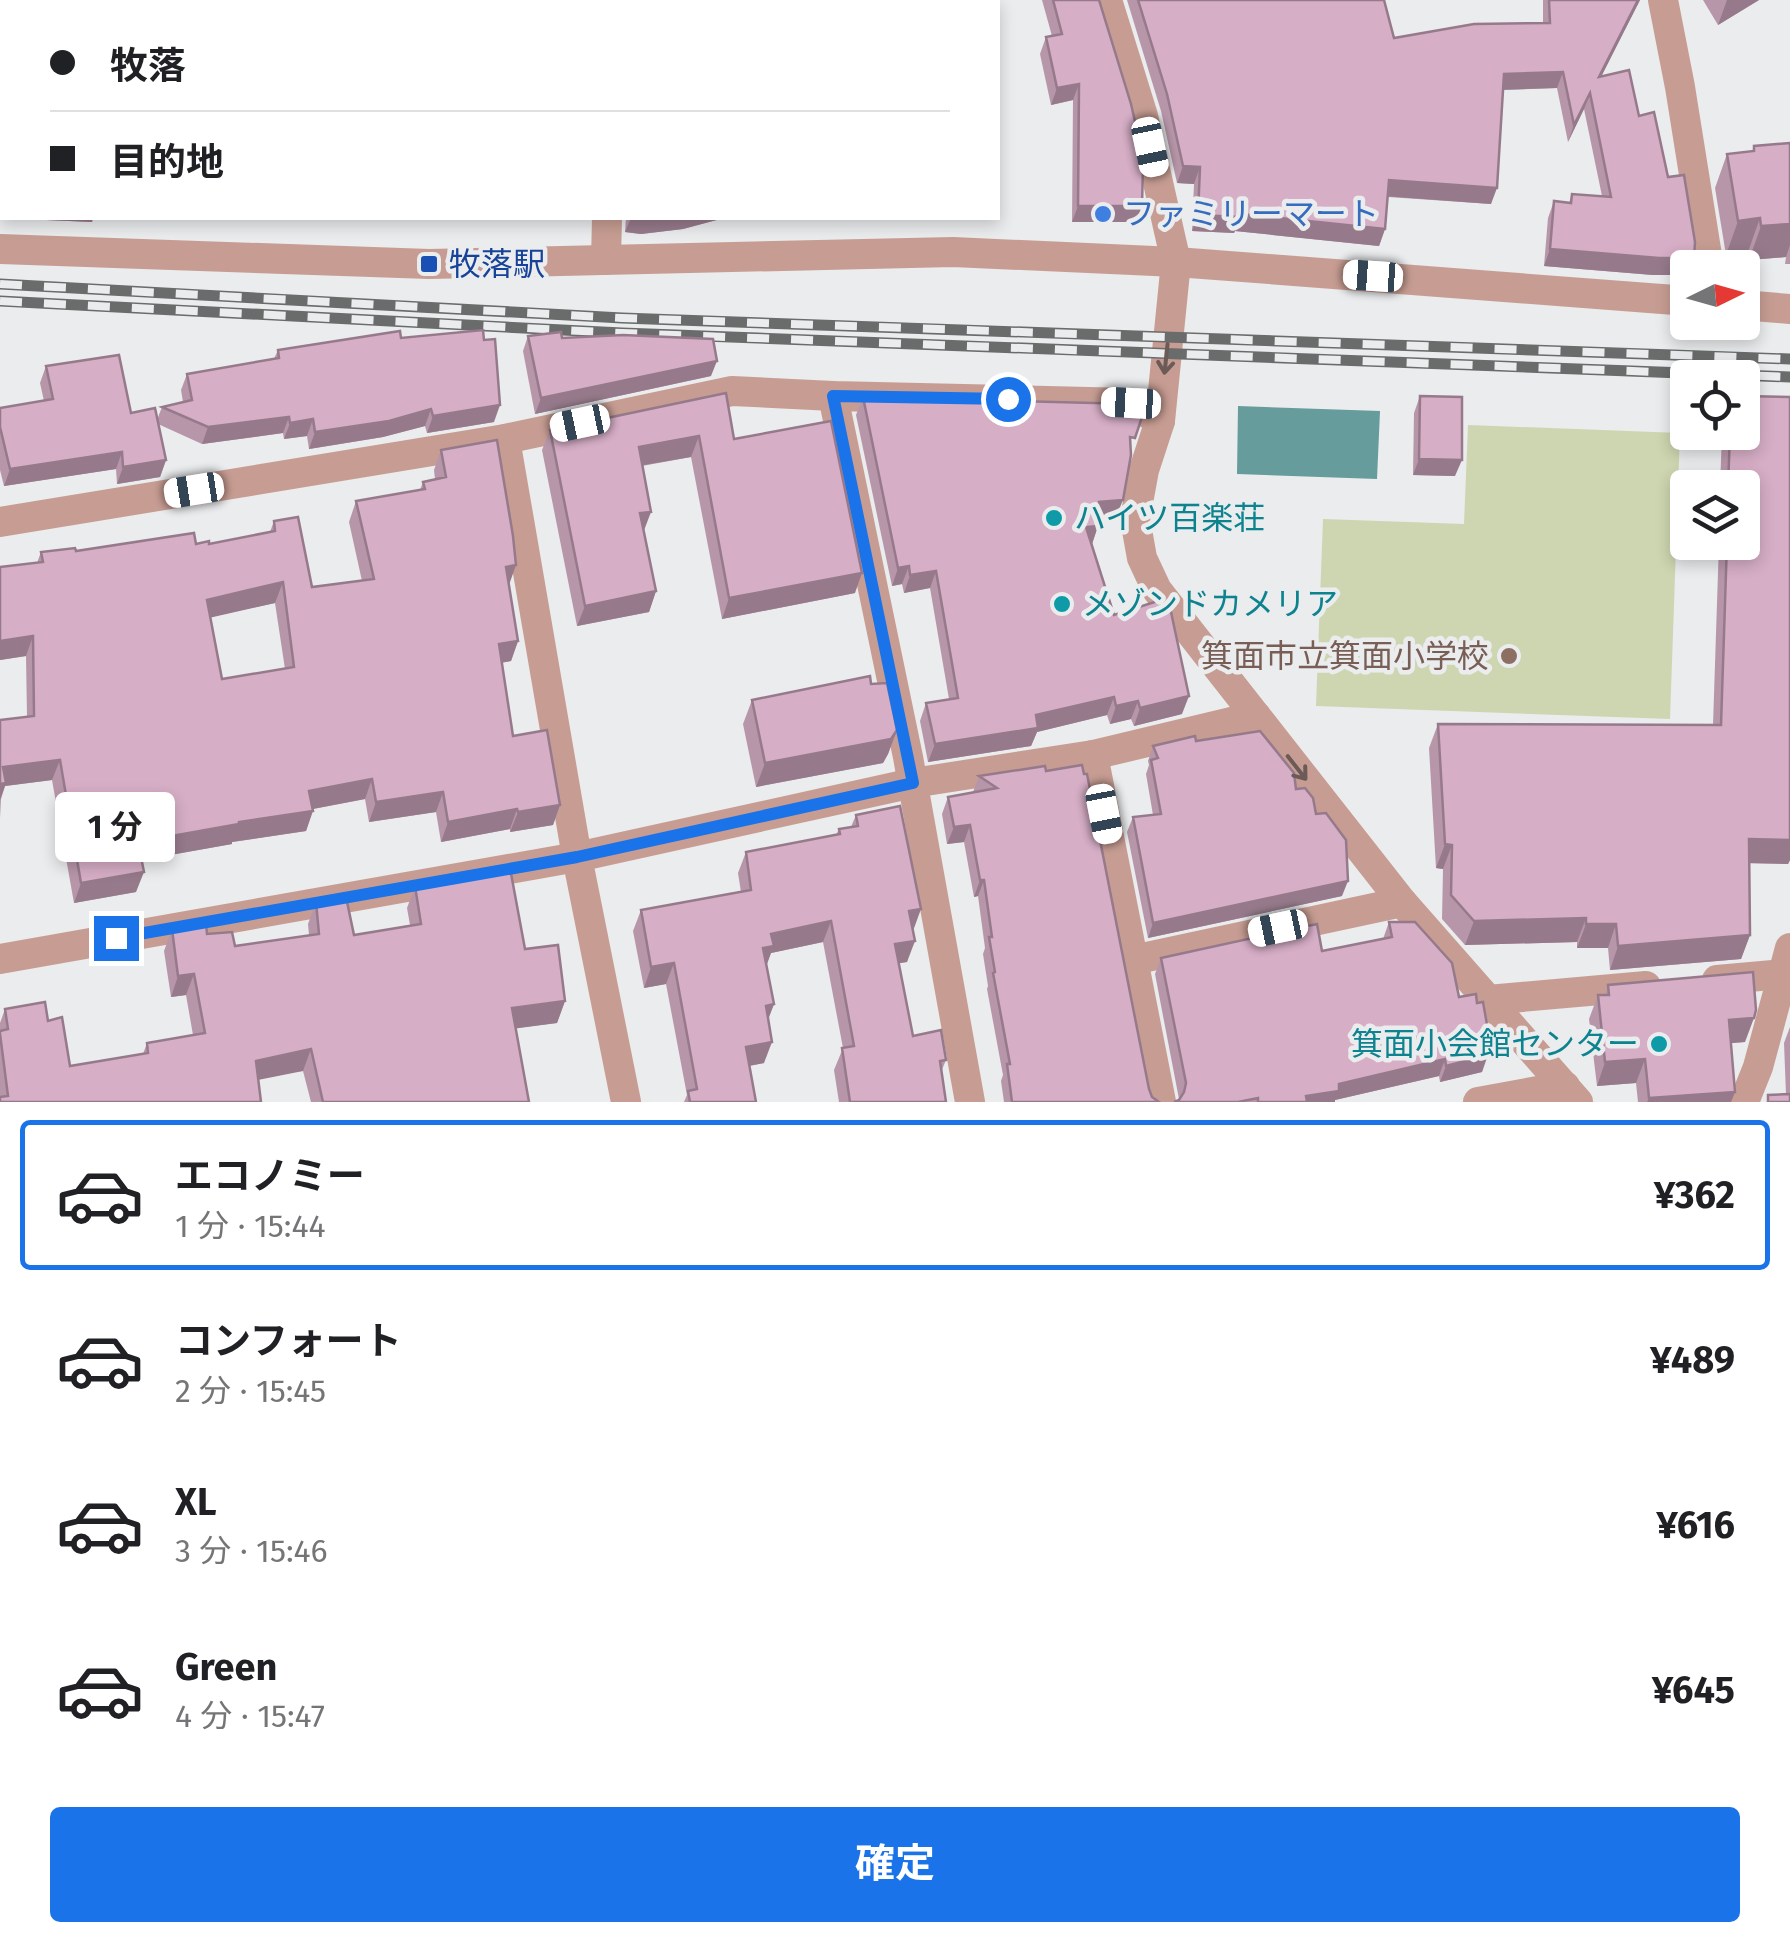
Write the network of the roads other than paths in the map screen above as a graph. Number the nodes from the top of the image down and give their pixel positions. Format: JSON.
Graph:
{"nodes":[{"id":1,"x":1107,"y":0,"type":"edge"},
{"id":2,"x":1663,"y":0,"type":"edge"},
{"id":3,"x":608,"y":220,"type":"edge"},
{"id":4,"x":0,"y":249,"type":"edge"},
{"id":5,"x":1705,"y":250,"type":"edge"},
{"id":6,"x":606,"y":260,"type":"junction"},
{"id":7,"x":1176,"y":262,"type":"junction"},
{"id":8,"x":1670,"y":300,"type":"edge"},
{"id":9,"x":1760,"y":306,"type":"edge"},
{"id":10,"x":1790,"y":309,"type":"edge"},
{"id":11,"x":833,"y":396,"type":"junction"},
{"id":12,"x":1160,"y":421,"type":"junction"},
{"id":13,"x":505,"y":439,"type":"junction"},
{"id":14,"x":0,"y":522,"type":"edge"},
{"id":15,"x":1256,"y":716,"type":"junction"},
{"id":16,"x":1092,"y":755,"type":"junction"},
{"id":17,"x":913,"y":783,"type":"junction"},
{"id":18,"x":577,"y":857,"type":"junction"},
{"id":19,"x":1402,"y":902,"type":"junction"},
{"id":20,"x":0,"y":958,"type":"edge"},
{"id":21,"x":1133,"y":960,"type":"junction"},
{"id":22,"x":1787,"y":961,"type":"edge"},
{"id":23,"x":1488,"y":1000,"type":"junction"},
{"id":24,"x":1571,"y":1094,"type":"edge"},
{"id":25,"x":626,"y":1102,"type":"edge"},
{"id":26,"x":970,"y":1102,"type":"edge"},
{"id":27,"x":1161,"y":1102,"type":"edge"},
{"id":28,"x":1478,"y":1102,"type":"edge"},
{"id":29,"x":1744,"y":1102,"type":"edge"}],
"edges":[{"from":1,"to":7,"type":"street"},
{"from":2,"to":5,"type":"street"},
{"from":3,"to":6,"type":"street"},
{"from":4,"to":6,"type":"street"},
{"from":6,"to":7,"type":"street"},
{"from":7,"to":8,"type":"street"},
{"from":7,"to":12,"type":"street","one_way":true},
{"from":9,"to":10,"type":"street"},
{"from":11,"to":12,"type":"street"},
{"from":11,"to":13,"type":"street"},
{"from":11,"to":17,"type":"street"},
{"from":12,"to":15,"type":"street"},
{"from":13,"to":14,"type":"street"},
{"from":13,"to":18,"type":"street"},
{"from":15,"to":16,"type":"street"},
{"from":15,"to":19,"type":"street","one_way":true},
{"from":16,"to":17,"type":"street"},
{"from":16,"to":21,"type":"street"},
{"from":17,"to":18,"type":"street"},
{"from":17,"to":26,"type":"street"},
{"from":18,"to":20,"type":"street"},
{"from":18,"to":25,"type":"street"},
{"from":19,"to":21,"type":"street"},
{"from":19,"to":23,"type":"street"},
{"from":21,"to":27,"type":"street"},
{"from":22,"to":23,"type":"street"},
{"from":22,"to":29,"type":"street"},
{"from":23,"to":24,"type":"street"},
{"from":24,"to":28,"type":"street"}]}
